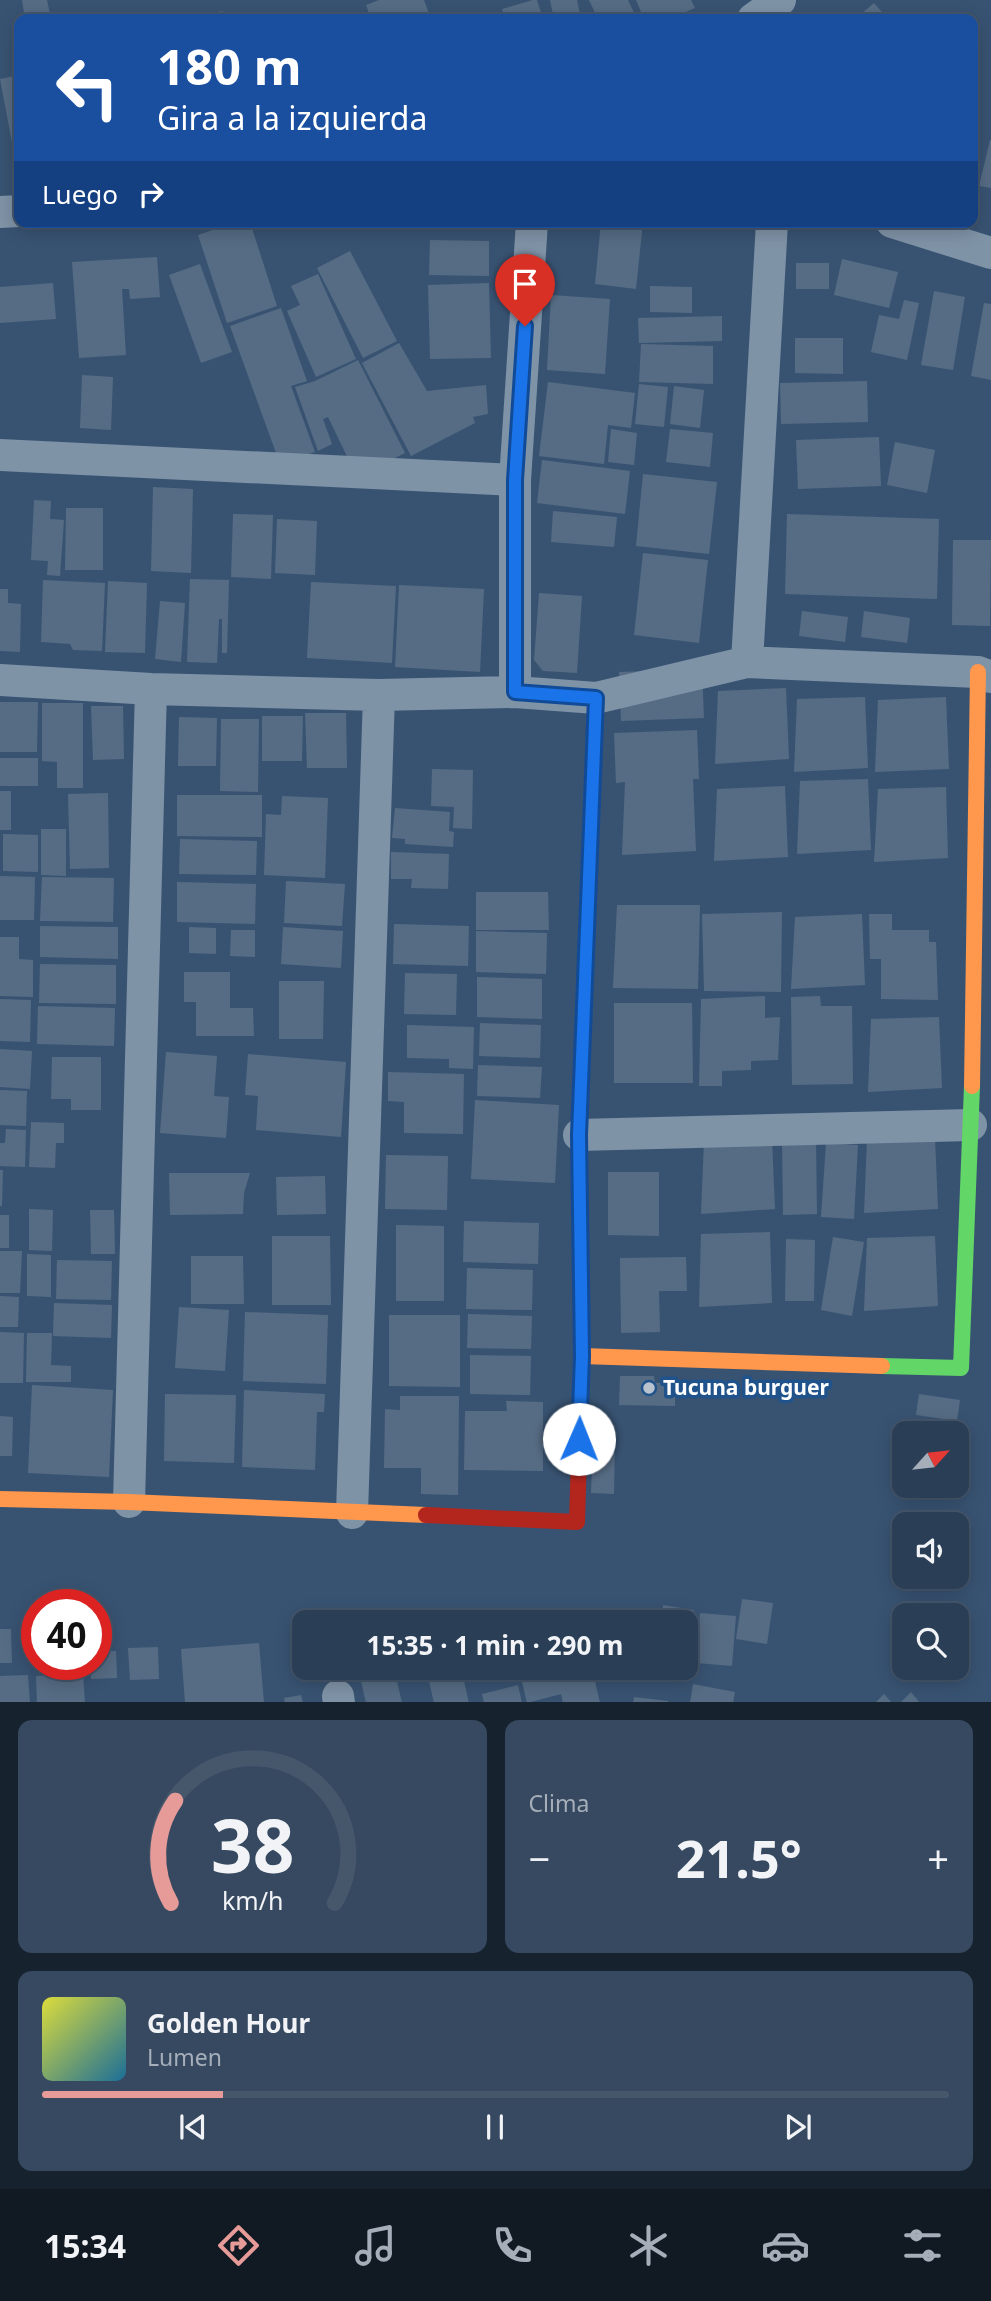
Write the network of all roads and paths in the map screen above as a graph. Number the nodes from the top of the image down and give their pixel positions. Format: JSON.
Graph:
{"nodes":[{"id":1,"x":780,"y":0,"type":"edge"},
{"id":2,"x":760,"y":14,"type":"edge"},
{"id":3,"x":532,"y":228,"type":"edge"},
{"id":4,"x":772,"y":228,"type":"edge"},
{"id":5,"x":911,"y":228,"type":"edge"},
{"id":6,"x":991,"y":253,"type":"edge"},
{"id":7,"x":0,"y":455,"type":"edge"},
{"id":8,"x":515,"y":480,"type":"junction"},
{"id":9,"x":747,"y":662,"type":"junction"},
{"id":10,"x":985,"y":674,"type":"edge"},
{"id":11,"x":0,"y":680,"type":"edge"},
{"id":12,"x":151,"y":689,"type":"junction"},
{"id":13,"x":515,"y":692,"type":"junction"},
{"id":14,"x":379,"y":695,"type":"junction"},
{"id":15,"x":596,"y":698,"type":"junction"},
{"id":16,"x":971,"y":1125,"type":"junction"},
{"id":17,"x":579,"y":1135,"type":"junction"},
{"id":18,"x":582,"y":1356,"type":"junction"},
{"id":19,"x":0,"y":1499,"type":"edge"},
{"id":20,"x":129,"y":1502,"type":"junction"},
{"id":21,"x":352,"y":1513,"type":"junction"}],
"edges":[{"from":1,"to":2,"type":"street"},
{"from":3,"to":8,"type":"street"},
{"from":4,"to":9,"type":"street"},
{"from":5,"to":6,"type":"street"},
{"from":7,"to":8,"type":"street"},
{"from":8,"to":13,"type":"street"},
{"from":9,"to":10,"type":"street"},
{"from":9,"to":15,"type":"street"},
{"from":10,"to":16,"type":"street"},
{"from":11,"to":12,"type":"street"},
{"from":12,"to":14,"type":"street"},
{"from":12,"to":20,"type":"street"},
{"from":13,"to":14,"type":"street"},
{"from":13,"to":15,"type":"street"},
{"from":14,"to":21,"type":"street"},
{"from":15,"to":17,"type":"street"},
{"from":16,"to":17,"type":"street"},
{"from":16,"to":18,"type":"street"},
{"from":17,"to":18,"type":"street"},
{"from":18,"to":21,"type":"street"},
{"from":19,"to":20,"type":"street"},
{"from":20,"to":21,"type":"street"}]}
